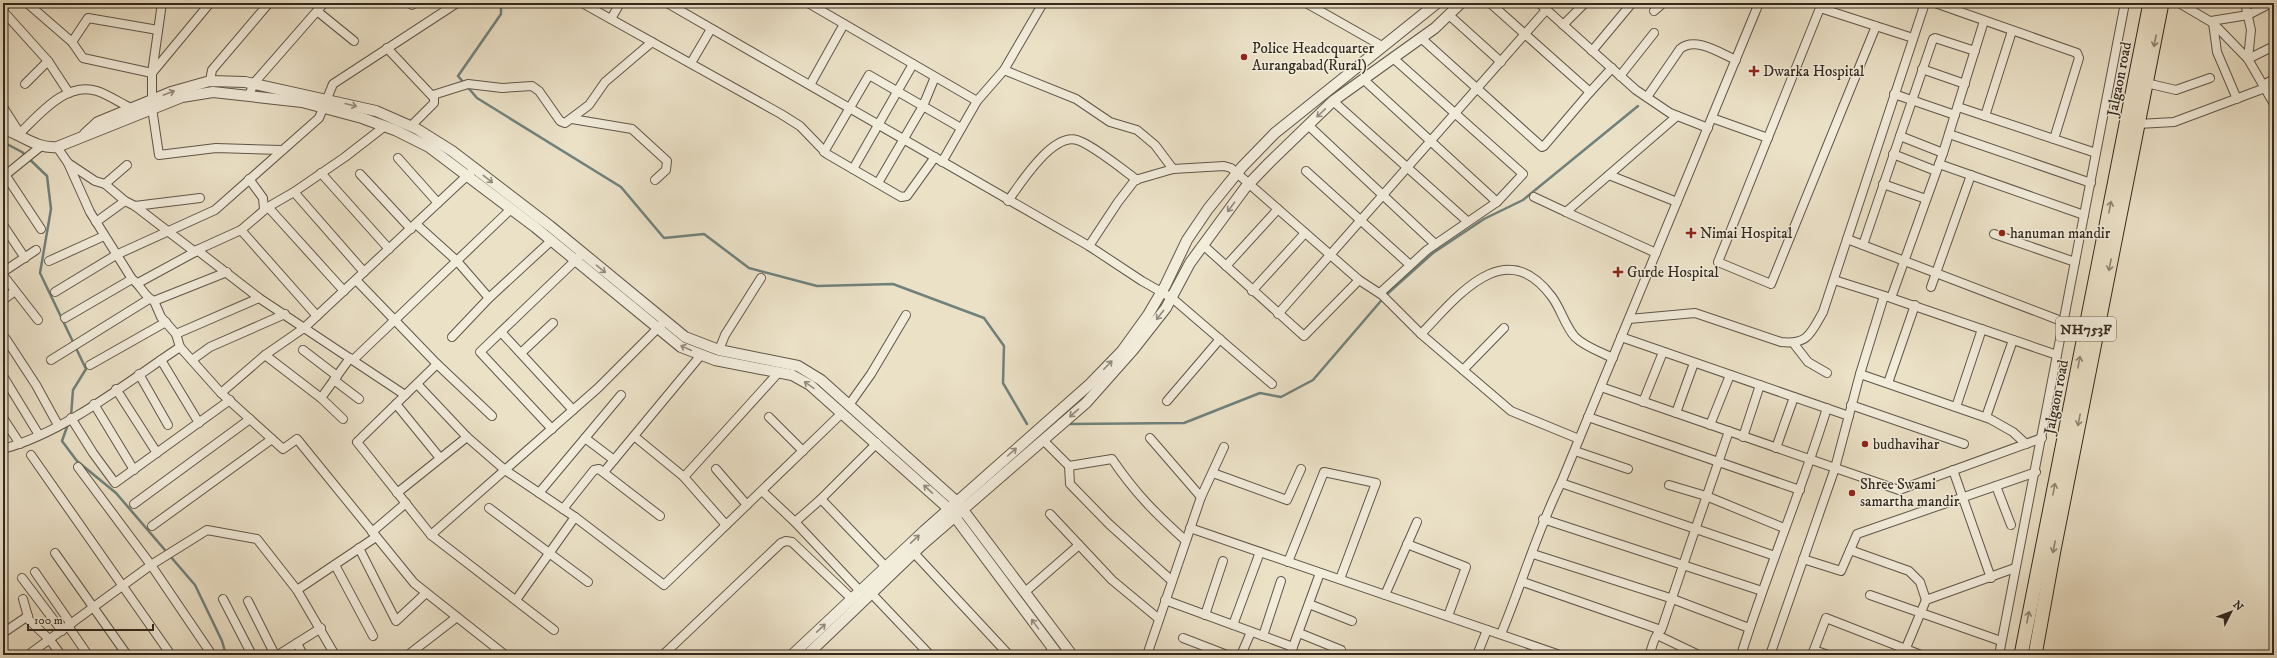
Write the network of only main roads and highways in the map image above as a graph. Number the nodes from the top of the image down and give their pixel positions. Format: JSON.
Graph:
{"nodes":[{"id":1,"x":2150,"y":3,"type":"edge"},
{"id":2,"x":2162,"y":3,"type":"edge"},
{"id":3,"x":2021,"y":655,"type":"edge"},
{"id":4,"x":2035,"y":655,"type":"edge"}],
"edges":[{"from":3,"to":1,"type":"highway","name":"Jalgaon road","number":"NH753F","one_way":true},
{"from":2,"to":4,"type":"highway","name":"Jalgaon road","number":"NH753F","one_way":true}]}
